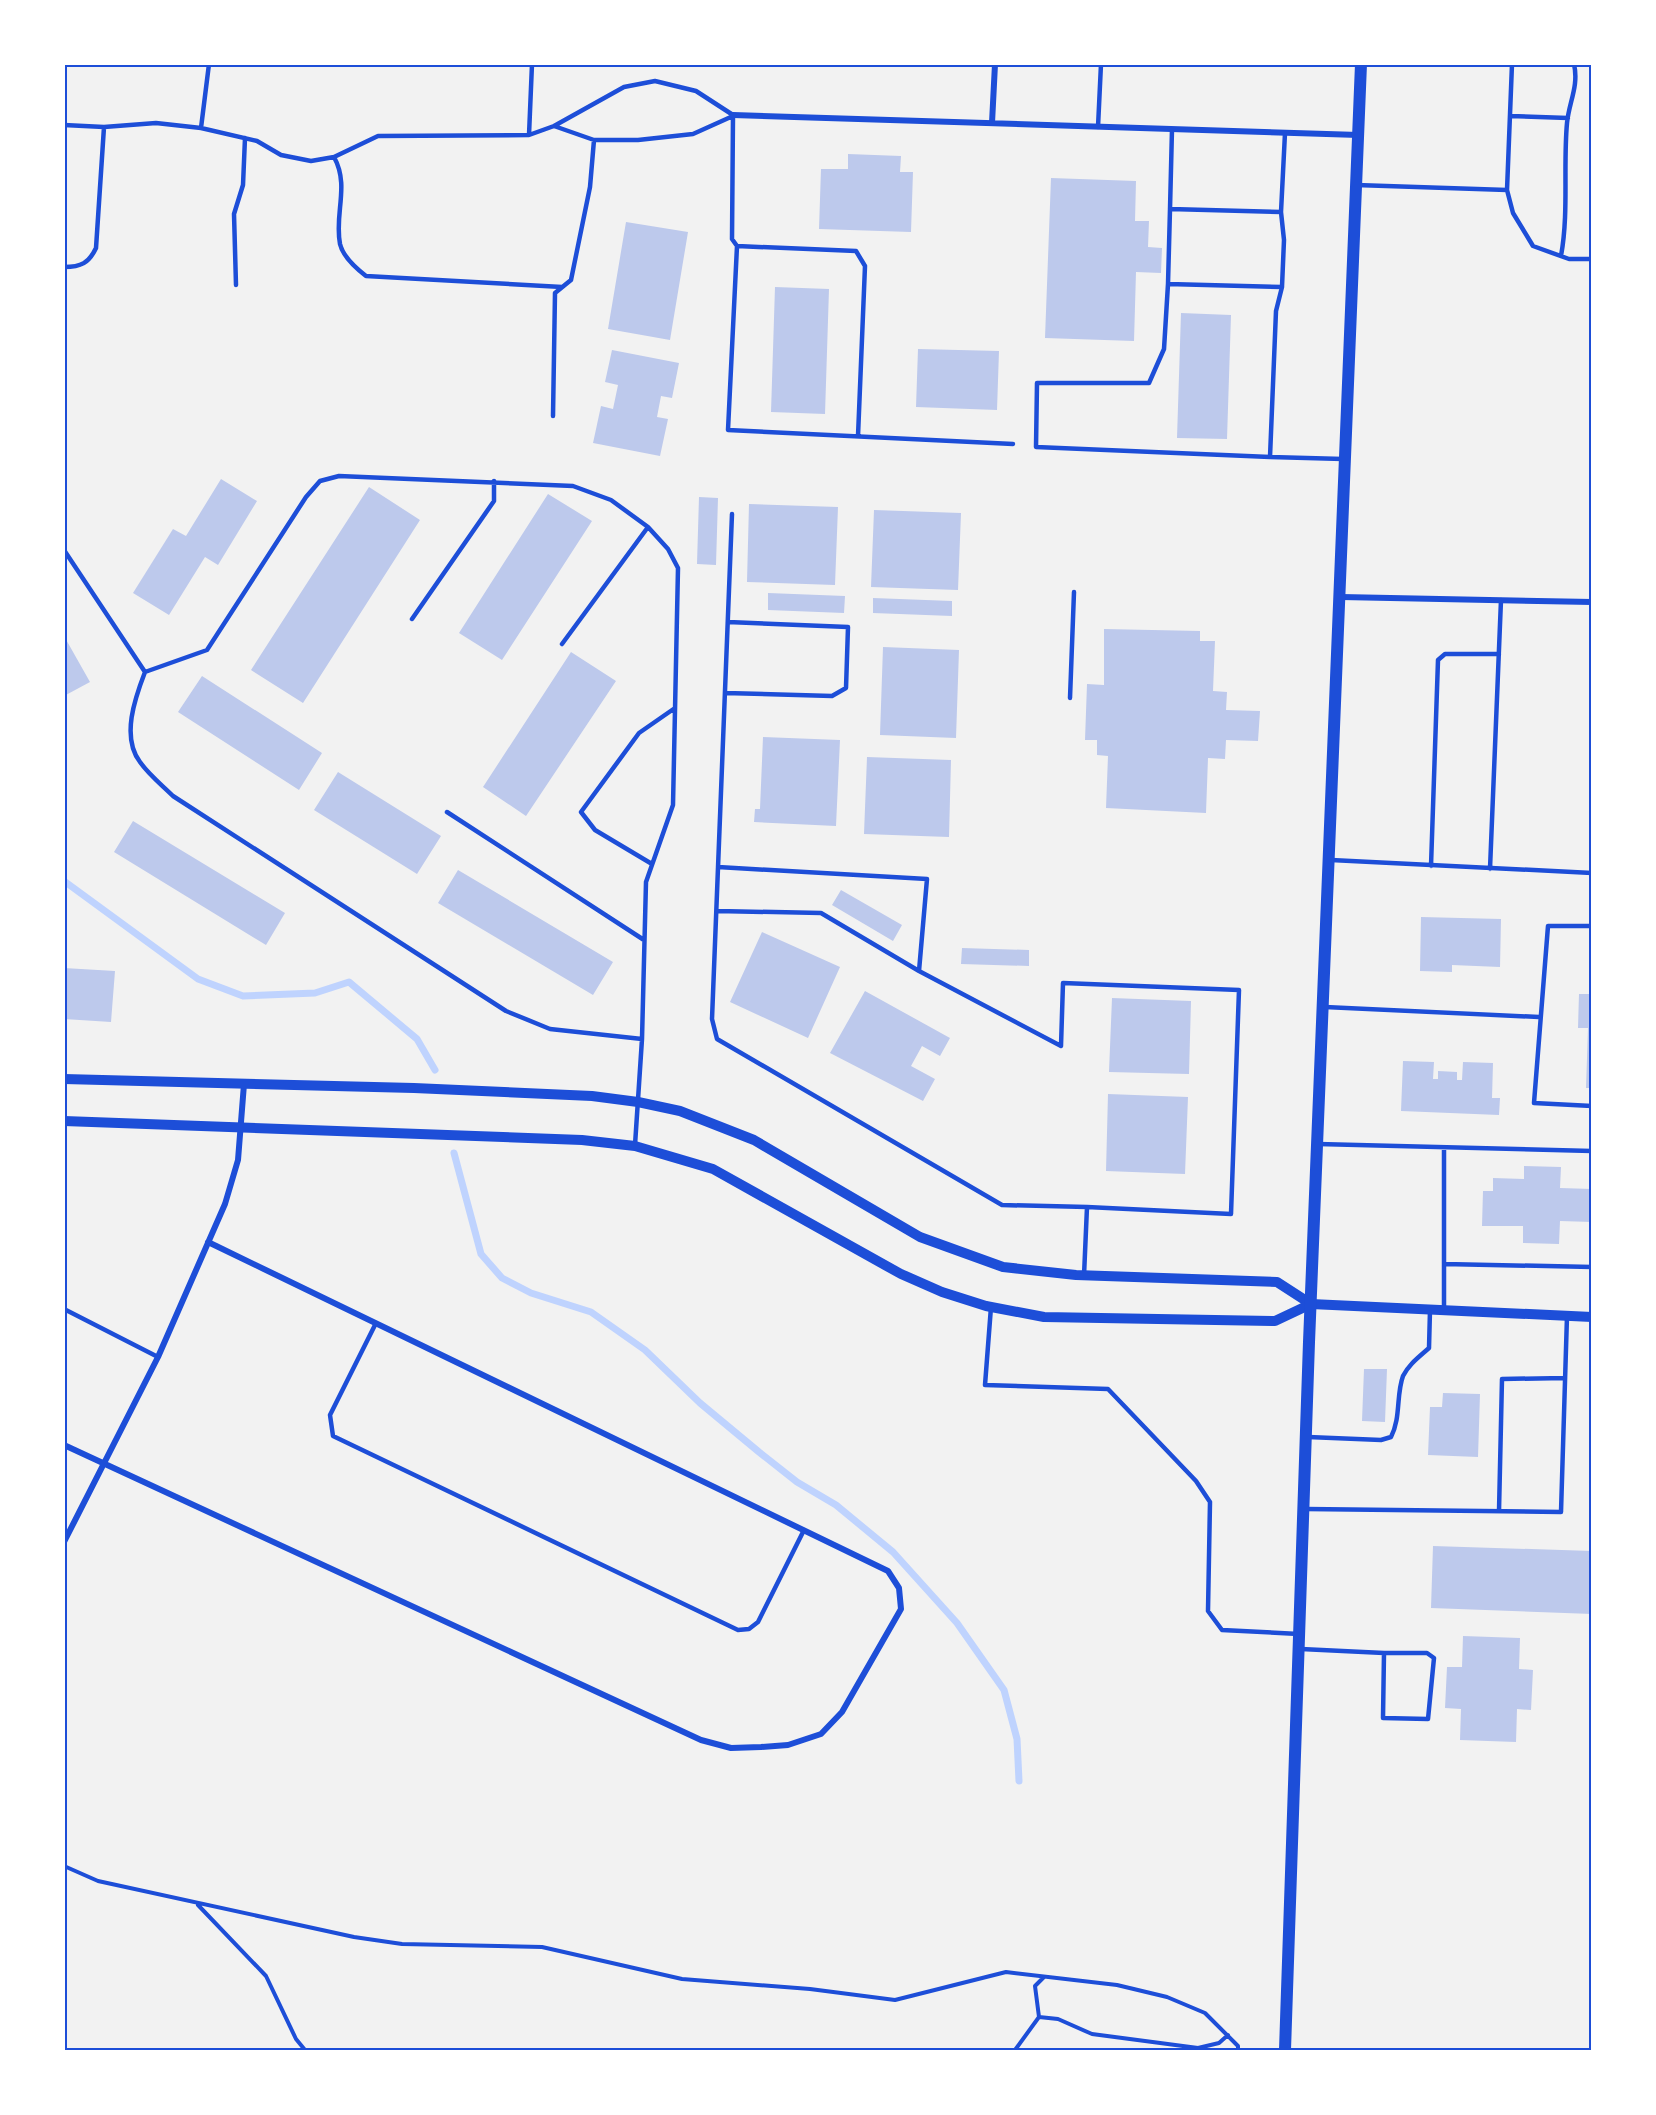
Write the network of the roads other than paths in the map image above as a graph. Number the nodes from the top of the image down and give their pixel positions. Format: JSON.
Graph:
{"nodes":[{"id":1,"x":209,"y":64,"type":"edge"},
{"id":2,"x":531,"y":64,"type":"edge"},
{"id":3,"x":995,"y":64,"type":"edge"},
{"id":4,"x":1101,"y":64,"type":"edge"},
{"id":5,"x":1361,"y":64,"type":"edge"},
{"id":6,"x":1512,"y":64,"type":"edge"},
{"id":7,"x":1574,"y":64,"type":"edge"},
{"id":8,"x":733,"y":116,"type":"junction"},
{"id":9,"x":1510,"y":116,"type":"junction"},
{"id":10,"x":1568,"y":118,"type":"junction"},
{"id":11,"x":992,"y":123,"type":"junction"},
{"id":12,"x":64,"y":125,"type":"edge"},
{"id":13,"x":554,"y":126,"type":"junction"},
{"id":14,"x":104,"y":127,"type":"junction"},
{"id":15,"x":1098,"y":127,"type":"junction"},
{"id":16,"x":201,"y":128,"type":"junction"},
{"id":17,"x":1172,"y":129,"type":"junction"},
{"id":18,"x":1285,"y":133,"type":"junction"},
{"id":19,"x":529,"y":135,"type":"junction"},
{"id":20,"x":1360,"y":135,"type":"junction"},
{"id":21,"x":244,"y":138,"type":"junction"},
{"id":22,"x":594,"y":140,"type":"junction"},
{"id":23,"x":334,"y":156,"type":"junction"},
{"id":24,"x":1356,"y":185,"type":"junction"},
{"id":25,"x":1507,"y":190,"type":"junction"},
{"id":26,"x":1170,"y":208,"type":"junction"},
{"id":27,"x":1281,"y":212,"type":"junction"},
{"id":28,"x":736,"y":246,"type":"junction"},
{"id":29,"x":1561,"y":256,"type":"junction"},
{"id":30,"x":1592,"y":259,"type":"edge"},
{"id":31,"x":64,"y":267,"type":"edge"},
{"id":32,"x":237,"y":285,"type":"dead end"},
{"id":33,"x":1167,"y":285,"type":"junction"},
{"id":34,"x":562,"y":287,"type":"junction"},
{"id":35,"x":1282,"y":287,"type":"junction"},
{"id":36,"x":553,"y":416,"type":"dead end"},
{"id":37,"x":858,"y":436,"type":"junction"},
{"id":38,"x":1013,"y":444,"type":"dead end"},
{"id":39,"x":1270,"y":457,"type":"junction"},
{"id":40,"x":1346,"y":459,"type":"junction"},
{"id":41,"x":494,"y":481,"type":"junction"},
{"id":42,"x":732,"y":514,"type":"dead end"},
{"id":43,"x":648,"y":526,"type":"junction"},
{"id":44,"x":64,"y":550,"type":"edge"},
{"id":45,"x":1074,"y":592,"type":"dead end"},
{"id":46,"x":1341,"y":597,"type":"junction"},
{"id":47,"x":1502,"y":600,"type":"junction"},
{"id":48,"x":1592,"y":602,"type":"edge"},
{"id":49,"x":412,"y":619,"type":"dead end"},
{"id":50,"x":728,"y":622,"type":"junction"},
{"id":51,"x":562,"y":644,"type":"dead end"},
{"id":52,"x":1499,"y":654,"type":"junction"},
{"id":53,"x":145,"y":672,"type":"junction"},
{"id":54,"x":725,"y":693,"type":"junction"},
{"id":55,"x":1070,"y":698,"type":"dead end"},
{"id":56,"x":675,"y":708,"type":"junction"},
{"id":57,"x":447,"y":812,"type":"dead end"},
{"id":58,"x":1329,"y":860,"type":"junction"},
{"id":59,"x":652,"y":864,"type":"junction"},
{"id":60,"x":1431,"y":866,"type":"junction"},
{"id":61,"x":718,"y":867,"type":"junction"},
{"id":62,"x":1490,"y":869,"type":"junction"},
{"id":63,"x":1592,"y":873,"type":"edge"},
{"id":64,"x":717,"y":911,"type":"junction"},
{"id":65,"x":1592,"y":926,"type":"edge"},
{"id":66,"x":644,"y":940,"type":"junction"},
{"id":67,"x":919,"y":971,"type":"junction"},
{"id":68,"x":1323,"y":1007,"type":"junction"},
{"id":69,"x":1539,"y":1017,"type":"junction"},
{"id":70,"x":642,"y":1039,"type":"junction"},
{"id":71,"x":64,"y":1078,"type":"edge"},
{"id":72,"x":244,"y":1084,"type":"junction"},
{"id":73,"x":638,"y":1102,"type":"junction"},
{"id":74,"x":1592,"y":1106,"type":"edge"},
{"id":75,"x":64,"y":1121,"type":"edge"},
{"id":76,"x":242,"y":1127,"type":"junction"},
{"id":77,"x":1317,"y":1144,"type":"junction"},
{"id":78,"x":635,"y":1146,"type":"junction"},
{"id":79,"x":1444,"y":1148,"type":"junction"},
{"id":80,"x":1592,"y":1151,"type":"edge"},
{"id":81,"x":1087,"y":1207,"type":"junction"},
{"id":82,"x":208,"y":1242,"type":"junction"},
{"id":83,"x":1444,"y":1264,"type":"junction"},
{"id":84,"x":1592,"y":1267,"type":"edge"},
{"id":85,"x":1084,"y":1276,"type":"junction"},
{"id":86,"x":1311,"y":1304,"type":"junction"},
{"id":87,"x":991,"y":1307,"type":"junction"},
{"id":88,"x":64,"y":1309,"type":"edge"},
{"id":89,"x":1430,"y":1309,"type":"junction"},
{"id":90,"x":1444,"y":1310,"type":"junction"},
{"id":91,"x":1567,"y":1316,"type":"junction"},
{"id":92,"x":1592,"y":1317,"type":"edge"},
{"id":93,"x":376,"y":1323,"type":"junction"},
{"id":94,"x":158,"y":1357,"type":"junction"},
{"id":95,"x":1565,"y":1378,"type":"junction"},
{"id":96,"x":1306,"y":1437,"type":"junction"},
{"id":97,"x":64,"y":1445,"type":"edge"},
{"id":98,"x":103,"y":1464,"type":"junction"},
{"id":99,"x":1303,"y":1509,"type":"junction"},
{"id":100,"x":1499,"y":1511,"type":"junction"},
{"id":101,"x":804,"y":1530,"type":"junction"},
{"id":102,"x":64,"y":1542,"type":"edge"},
{"id":103,"x":1299,"y":1634,"type":"junction"},
{"id":104,"x":1298,"y":1649,"type":"junction"},
{"id":105,"x":1384,"y":1653,"type":"junction"},
{"id":106,"x":1285,"y":2050,"type":"edge"}],
"edges":[{"from":1,"to":16,"type":"lane"},
{"from":2,"to":19,"type":"lane"},
{"from":3,"to":11,"type":"street"},
{"from":4,"to":15,"type":"lane"},
{"from":5,"to":20,"type":"main road"},
{"from":6,"to":9,"type":"lane"},
{"from":7,"to":10,"type":"lane"},
{"from":8,"to":11,"type":"street"},
{"from":8,"to":13,"type":"lane"},
{"from":8,"to":22,"type":"lane"},
{"from":8,"to":28,"type":"lane"},
{"from":9,"to":10,"type":"lane"},
{"from":9,"to":25,"type":"lane"},
{"from":10,"to":29,"type":"lane"},
{"from":11,"to":15,"type":"street"},
{"from":12,"to":14,"type":"lane"},
{"from":13,"to":19,"type":"lane"},
{"from":13,"to":22,"type":"lane"},
{"from":14,"to":16,"type":"lane"},
{"from":14,"to":31,"type":"lane"},
{"from":15,"to":17,"type":"street"},
{"from":16,"to":21,"type":"lane"},
{"from":17,"to":18,"type":"street"},
{"from":17,"to":26,"type":"lane"},
{"from":18,"to":20,"type":"street"},
{"from":18,"to":27,"type":"lane"},
{"from":19,"to":23,"type":"lane"},
{"from":20,"to":24,"type":"main road"},
{"from":21,"to":23,"type":"lane"},
{"from":21,"to":32,"type":"lane"},
{"from":22,"to":34,"type":"lane"},
{"from":23,"to":34,"type":"lane"},
{"from":24,"to":25,"type":"lane"},
{"from":24,"to":40,"type":"main road"},
{"from":25,"to":29,"type":"lane"},
{"from":26,"to":27,"type":"lane"},
{"from":26,"to":33,"type":"lane"},
{"from":27,"to":35,"type":"lane"},
{"from":28,"to":37,"type":"lane"},
{"from":28,"to":37,"type":"lane"},
{"from":29,"to":30,"type":"lane"},
{"from":33,"to":35,"type":"lane"},
{"from":33,"to":39,"type":"lane"},
{"from":34,"to":36,"type":"lane"},
{"from":35,"to":39,"type":"lane"},
{"from":37,"to":38,"type":"lane"},
{"from":39,"to":40,"type":"lane"},
{"from":40,"to":46,"type":"main road"},
{"from":41,"to":43,"type":"lane"},
{"from":41,"to":49,"type":"lane"},
{"from":41,"to":53,"type":"lane"},
{"from":42,"to":50,"type":"lane"},
{"from":43,"to":51,"type":"lane"},
{"from":43,"to":56,"type":"lane"},
{"from":44,"to":53,"type":"lane"},
{"from":45,"to":55,"type":"lane"},
{"from":46,"to":47,"type":"street"},
{"from":46,"to":58,"type":"main road"},
{"from":47,"to":48,"type":"street"},
{"from":47,"to":52,"type":"lane"},
{"from":50,"to":54,"type":"lane"},
{"from":50,"to":54,"type":"lane"},
{"from":52,"to":60,"type":"lane"},
{"from":52,"to":62,"type":"lane"},
{"from":53,"to":70,"type":"lane"},
{"from":54,"to":61,"type":"lane"},
{"from":56,"to":59,"type":"lane"},
{"from":56,"to":59,"type":"lane"},
{"from":57,"to":66,"type":"lane"},
{"from":58,"to":60,"type":"lane"},
{"from":58,"to":68,"type":"main road"},
{"from":59,"to":66,"type":"lane"},
{"from":60,"to":62,"type":"lane"},
{"from":61,"to":64,"type":"lane"},
{"from":61,"to":67,"type":"lane"},
{"from":62,"to":63,"type":"lane"},
{"from":64,"to":67,"type":"lane"},
{"from":64,"to":81,"type":"lane"},
{"from":65,"to":69,"type":"lane"},
{"from":66,"to":70,"type":"lane"},
{"from":67,"to":81,"type":"lane"},
{"from":68,"to":69,"type":"lane"},
{"from":68,"to":77,"type":"main road"},
{"from":69,"to":74,"type":"lane"},
{"from":70,"to":73,"type":"lane"},
{"from":71,"to":72,"type":"street"},
{"from":72,"to":73,"type":"street"},
{"from":72,"to":76,"type":"street"},
{"from":73,"to":78,"type":"lane"},
{"from":73,"to":85,"type":"street"},
{"from":75,"to":76,"type":"street"},
{"from":76,"to":78,"type":"street"},
{"from":76,"to":82,"type":"street"},
{"from":77,"to":79,"type":"lane"},
{"from":77,"to":86,"type":"main road"},
{"from":78,"to":87,"type":"street"},
{"from":79,"to":80,"type":"lane"},
{"from":79,"to":83,"type":"lane"},
{"from":81,"to":85,"type":"lane"},
{"from":82,"to":93,"type":"street"},
{"from":82,"to":94,"type":"street"},
{"from":83,"to":84,"type":"lane"},
{"from":83,"to":90,"type":"lane"},
{"from":85,"to":86,"type":"street"},
{"from":86,"to":87,"type":"street"},
{"from":86,"to":89,"type":"street"},
{"from":86,"to":96,"type":"main road"},
{"from":87,"to":103,"type":"lane"},
{"from":88,"to":94,"type":"lane"},
{"from":89,"to":90,"type":"street"},
{"from":89,"to":96,"type":"lane"},
{"from":90,"to":91,"type":"street"},
{"from":91,"to":92,"type":"street"},
{"from":91,"to":95,"type":"lane"},
{"from":93,"to":101,"type":"street"},
{"from":93,"to":101,"type":"lane"},
{"from":94,"to":98,"type":"street"},
{"from":95,"to":100,"type":"lane"},
{"from":95,"to":100,"type":"lane"},
{"from":96,"to":99,"type":"main road"},
{"from":97,"to":98,"type":"street"},
{"from":98,"to":101,"type":"street"},
{"from":98,"to":102,"type":"street"},
{"from":99,"to":100,"type":"lane"},
{"from":99,"to":103,"type":"main road"},
{"from":103,"to":104,"type":"main road"},
{"from":104,"to":105,"type":"lane"},
{"from":104,"to":106,"type":"main road"},
{"from":105,"to":105,"type":"lane"}]}
